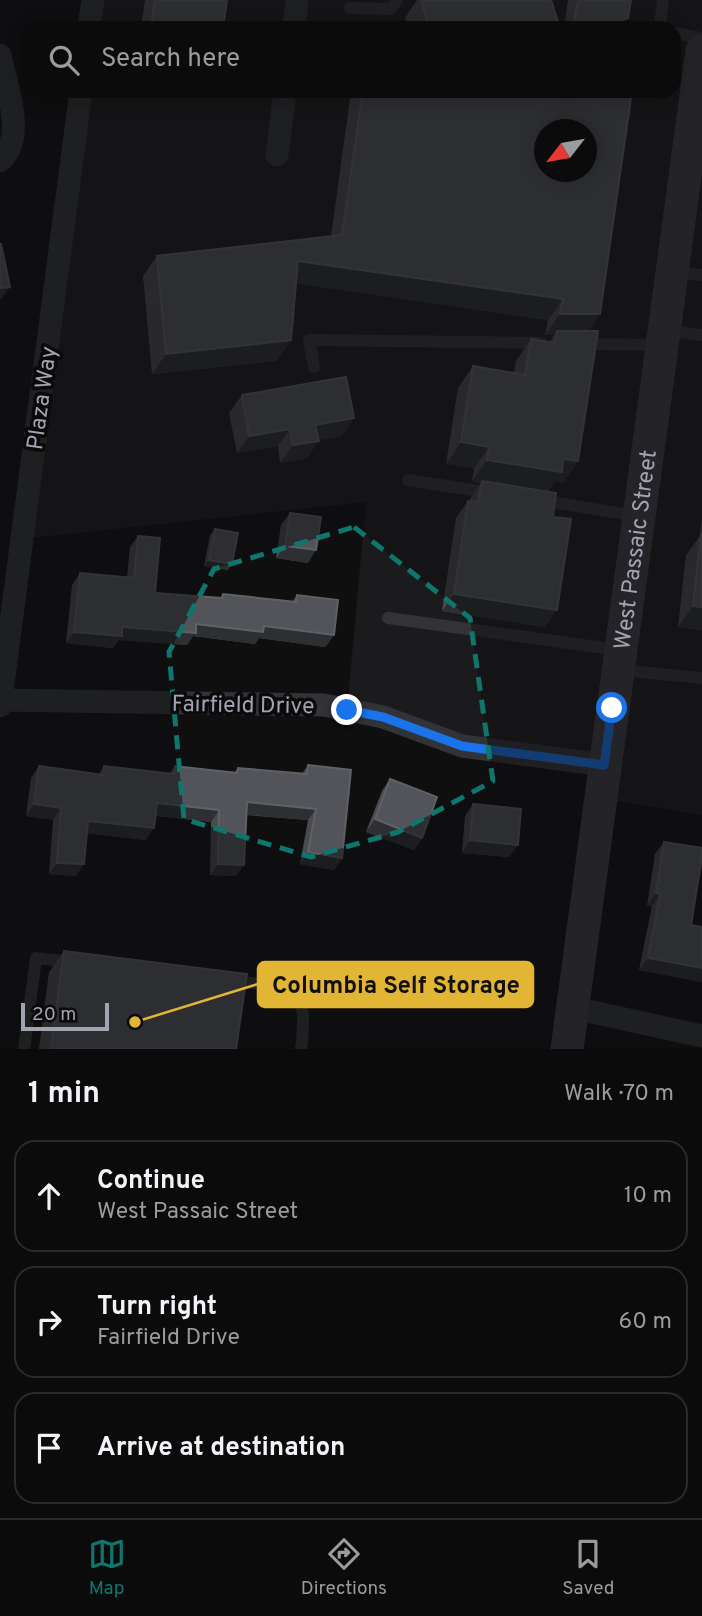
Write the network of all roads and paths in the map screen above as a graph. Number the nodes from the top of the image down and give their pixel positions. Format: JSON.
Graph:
{"nodes":[{"id":1,"x":93,"y":0,"type":"edge"},
{"id":2,"x":297,"y":0,"type":"edge"},
{"id":3,"x":397,"y":0,"type":"edge"},
{"id":4,"x":663,"y":0,"type":"edge"},
{"id":5,"x":350,"y":8,"type":"dead end"},
{"id":6,"x":90,"y":21,"type":"edge"},
{"id":7,"x":295,"y":21,"type":"edge"},
{"id":8,"x":660,"y":21,"type":"edge"},
{"id":9,"x":681,"y":34,"type":"edge"},
{"id":10,"x":702,"y":38,"type":"edge"},
{"id":11,"x":702,"y":51,"type":"edge"},
{"id":12,"x":0,"y":55,"type":"edge"},
{"id":13,"x":80,"y":98,"type":"edge"},
{"id":14,"x":284,"y":98,"type":"edge"},
{"id":15,"x":695,"y":150,"type":"edge"},
{"id":16,"x":277,"y":155,"type":"dead end"},
{"id":17,"x":2,"y":160,"type":"edge"},
{"id":18,"x":687,"y":273,"type":"edge"},
{"id":19,"x":702,"y":335,"type":"edge"},
{"id":20,"x":663,"y":337,"type":"junction"},
{"id":21,"x":552,"y":343,"type":"edge"},
{"id":22,"x":566,"y":344,"type":"edge"},
{"id":23,"x":314,"y":367,"type":"dead end"},
{"id":24,"x":408,"y":480,"type":"dead end"},
{"id":25,"x":503,"y":495,"type":"edge"},
{"id":26,"x":530,"y":499,"type":"edge"},
{"id":27,"x":638,"y":516,"type":"junction"},
{"id":28,"x":388,"y":618,"type":"dead end"},
{"id":29,"x":618,"y":660,"type":"junction"},
{"id":30,"x":702,"y":678,"type":"edge"},
{"id":31,"x":0,"y":700,"type":"edge"},
{"id":32,"x":0,"y":706,"type":"edge"},
{"id":33,"x":604,"y":765,"type":"junction"},
{"id":34,"x":89,"y":964,"type":"edge"},
{"id":35,"x":221,"y":980,"type":"edge"},
{"id":36,"x":574,"y":1008,"type":"junction"},
{"id":37,"x":702,"y":1036,"type":"edge"},
{"id":38,"x":24,"y":1049,"type":"edge"},
{"id":39,"x":301,"y":1049,"type":"edge"},
{"id":40,"x":567,"y":1049,"type":"edge"}],
"edges":[{"from":1,"to":6,"type":"street"},
{"from":2,"to":7,"type":"street"},
{"from":3,"to":5,"type":"lane"},
{"from":4,"to":8,"type":"lane"},
{"from":9,"to":10,"type":"lane"},
{"from":11,"to":15,"type":"main road","name":"West Passaic Street"},
{"from":12,"to":17,"type":"street"},
{"from":13,"to":31,"type":"street","name":"Plaza Way"},
{"from":14,"to":16,"type":"street"},
{"from":15,"to":18,"type":"main road","name":"West Passaic Street"},
{"from":18,"to":20,"type":"main road","name":"West Passaic Street"},
{"from":19,"to":20,"type":"lane"},
{"from":20,"to":22,"type":"lane"},
{"from":20,"to":27,"type":"main road","name":"West Passaic Street"},
{"from":21,"to":23,"type":"lane"},
{"from":24,"to":25,"type":"lane"},
{"from":26,"to":27,"type":"lane"},
{"from":27,"to":29,"type":"main road","name":"West Passaic Street"},
{"from":28,"to":29,"type":"lane"},
{"from":29,"to":30,"type":"lane"},
{"from":29,"to":33,"type":"main road","name":"West Passaic Street"},
{"from":31,"to":32,"type":"street","name":"Plaza Way"},
{"from":31,"to":33,"type":"street","name":"Fairfield Drive"},
{"from":33,"to":36,"type":"main road","name":"West Passaic Street"},
{"from":34,"to":38,"type":"lane"},
{"from":35,"to":39,"type":"lane"},
{"from":36,"to":37,"type":"street"},
{"from":36,"to":40,"type":"main road","name":"West Passaic Street"}]}
